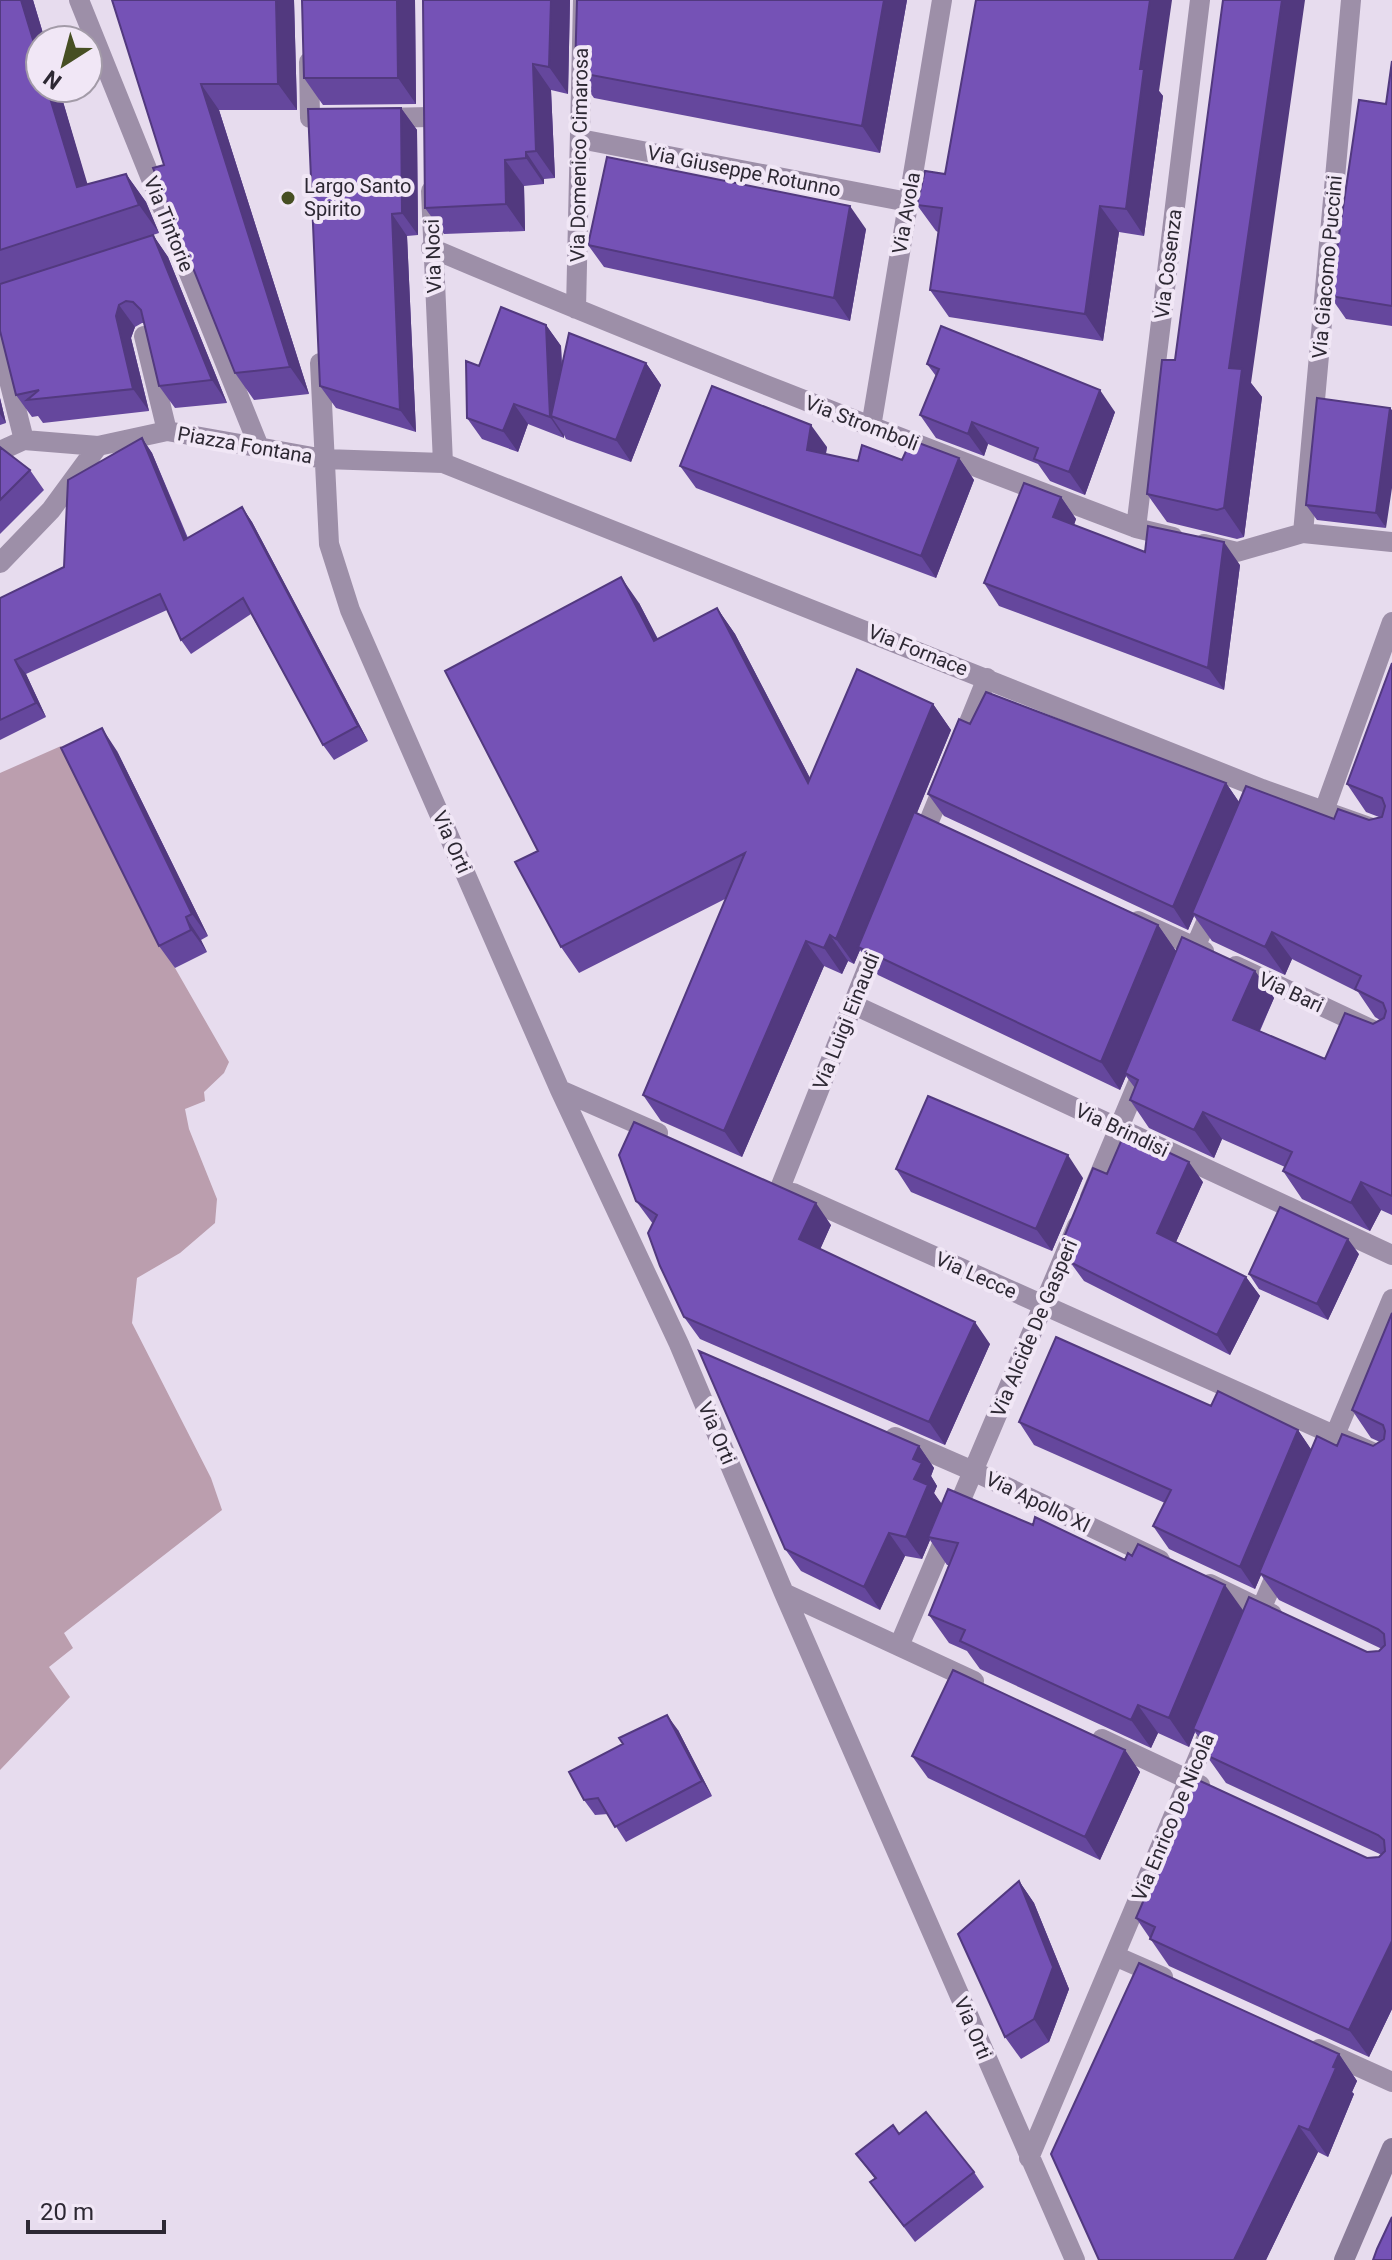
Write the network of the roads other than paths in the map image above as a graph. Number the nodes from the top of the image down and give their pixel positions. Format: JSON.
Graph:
{"nodes":[{"id":1,"x":79,"y":0,"type":"edge"},
{"id":2,"x":583,"y":0,"type":"edge"},
{"id":3,"x":942,"y":0,"type":"edge"},
{"id":4,"x":1200,"y":0,"type":"edge"},
{"id":5,"x":1351,"y":0,"type":"edge"},
{"id":6,"x":308,"y":44,"type":"edge"},
{"id":7,"x":430,"y":117,"type":"edge"},
{"id":8,"x":355,"y":118,"type":"edge"},
{"id":9,"x":316,"y":123,"type":"edge"},
{"id":10,"x":580,"y":139,"type":"junction"},
{"id":11,"x":430,"y":175,"type":"edge"},
{"id":12,"x":908,"y":202,"type":"junction"},
{"id":13,"x":431,"y":248,"type":"junction"},
{"id":14,"x":576,"y":309,"type":"junction"},
{"id":15,"x":144,"y":336,"type":"edge"},
{"id":16,"x":0,"y":345,"type":"edge"},
{"id":17,"x":320,"y":351,"type":"edge"},
{"id":18,"x":871,"y":427,"type":"junction"},
{"id":19,"x":167,"y":431,"type":"junction"},
{"id":20,"x":24,"y":440,"type":"junction"},
{"id":21,"x":98,"y":446,"type":"junction"},
{"id":22,"x":259,"y":447,"type":"junction"},
{"id":23,"x":0,"y":451,"type":"edge"},
{"id":24,"x":324,"y":459,"type":"junction"},
{"id":25,"x":443,"y":463,"type":"junction"},
{"id":26,"x":1136,"y":528,"type":"junction"},
{"id":27,"x":1303,"y":533,"type":"junction"},
{"id":28,"x":1392,"y":542,"type":"edge"},
{"id":29,"x":0,"y":563,"type":"edge"},
{"id":30,"x":350,"y":610,"type":"joint"},
{"id":31,"x":1392,"y":622,"type":"edge"},
{"id":32,"x":987,"y":678,"type":"junction"},
{"id":33,"x":1324,"y":811,"type":"junction"},
{"id":34,"x":1392,"y":835,"type":"edge"},
{"id":35,"x":910,"y":865,"type":"edge"},
{"id":36,"x":1219,"y":890,"type":"edge"},
{"id":37,"x":1125,"y":915,"type":"edge"},
{"id":38,"x":887,"y":921,"type":"edge"},
{"id":39,"x":1195,"y":947,"type":"junction"},
{"id":40,"x":1177,"y":989,"type":"edge"},
{"id":41,"x":852,"y":1004,"type":"junction"},
{"id":42,"x":1392,"y":1039,"type":"edge"},
{"id":43,"x":1148,"y":1058,"type":"edge"},
{"id":44,"x":560,"y":1090,"type":"junction"},
{"id":45,"x":1119,"y":1128,"type":"junction"},
{"id":46,"x":670,"y":1139,"type":"edge"},
{"id":47,"x":773,"y":1185,"type":"joint"},
{"id":48,"x":1392,"y":1255,"type":"edge"},
{"id":49,"x":1392,"y":1299,"type":"edge"},
{"id":50,"x":1044,"y":1305,"type":"junction"},
{"id":51,"x":679,"y":1344,"type":"junction"},
{"id":52,"x":707,"y":1356,"type":"edge"},
{"id":53,"x":875,"y":1429,"type":"edge"},
{"id":54,"x":1335,"y":1435,"type":"junction"},
{"id":55,"x":1392,"y":1461,"type":"edge"},
{"id":56,"x":973,"y":1471,"type":"junction"},
{"id":57,"x":1316,"y":1478,"type":"edge"},
{"id":58,"x":1286,"y":1551,"type":"edge"},
{"id":59,"x":784,"y":1593,"type":"junction"},
{"id":60,"x":1261,"y":1609,"type":"junction"},
{"id":61,"x":1290,"y":1622,"type":"edge"},
{"id":62,"x":899,"y":1646,"type":"junction"},
{"id":63,"x":1243,"y":1652,"type":"edge"},
{"id":64,"x":986,"y":1686,"type":"edge"},
{"id":65,"x":1219,"y":1709,"type":"edge"},
{"id":66,"x":1088,"y":1733,"type":"edge"},
{"id":67,"x":1189,"y":1780,"type":"junction"},
{"id":68,"x":1218,"y":1793,"type":"edge"},
{"id":69,"x":1115,"y":1956,"type":"junction"},
{"id":70,"x":1184,"y":1987,"type":"edge"},
{"id":71,"x":1295,"y":2038,"type":"edge"},
{"id":72,"x":1392,"y":2082,"type":"edge"},
{"id":73,"x":1392,"y":2148,"type":"edge"},
{"id":74,"x":1029,"y":2158,"type":"junction"},
{"id":75,"x":1075,"y":2260,"type":"edge"},
{"id":76,"x":1344,"y":2260,"type":"edge"}],
"edges":[{"from":1,"to":22,"type":"street","name":"Via Tintorie"},
{"from":2,"to":10,"type":"street","name":"Via Domenico Cimarosa"},
{"from":3,"to":12,"type":"street","name":"Via Avola"},
{"from":4,"to":26,"type":"street","name":"Via Cosenza"},
{"from":5,"to":27,"type":"street","name":"Via Giacomo Puccini"},
{"from":6,"to":9,"type":"street"},
{"from":7,"to":8,"type":"street"},
{"from":10,"to":12,"type":"street","name":"Via Giuseppe Rotunno"},
{"from":10,"to":14,"type":"street","name":"Via Domenico Cimarosa"},
{"from":11,"to":13,"type":"street","name":"Via Noci"},
{"from":12,"to":18,"type":"street","name":"Via Avola"},
{"from":13,"to":14,"type":"street","name":"Via Stromboli"},
{"from":13,"to":25,"type":"street","name":"Via Noci"},
{"from":14,"to":18,"type":"street","name":"Via Stromboli"},
{"from":15,"to":19,"type":"street"},
{"from":16,"to":20,"type":"street"},
{"from":17,"to":24,"type":"street"},
{"from":18,"to":26,"type":"street","name":"Via Stromboli"},
{"from":19,"to":21,"type":"street"},
{"from":19,"to":22,"type":"street","name":"Piazza Fontana"},
{"from":20,"to":21,"type":"street"},
{"from":20,"to":23,"type":"street"},
{"from":21,"to":29,"type":"street"},
{"from":22,"to":24,"type":"street","name":"Piazza Fontana"},
{"from":24,"to":25,"type":"street","name":"Piazza Fontana"},
{"from":24,"to":30,"type":"street","name":"Piazza Fontana"},
{"from":25,"to":32,"type":"street","name":"Via Fornace"},
{"from":26,"to":27,"type":"street","name":"Via Stromboli"},
{"from":27,"to":28,"type":"street"},
{"from":30,"to":44,"type":"street","name":"Via Orti"},
{"from":31,"to":33,"type":"street"},
{"from":32,"to":33,"type":"street","name":"Via Fornace"},
{"from":32,"to":35,"type":"street"},
{"from":33,"to":34,"type":"street","name":"Via Fornace"},
{"from":36,"to":39,"type":"street"},
{"from":37,"to":39,"type":"street","name":"Via Bari"},
{"from":38,"to":41,"type":"street","name":"Via Luigi Einaudi"},
{"from":39,"to":40,"type":"street"},
{"from":39,"to":42,"type":"street","name":"Via Bari"},
{"from":41,"to":45,"type":"street","name":"Via Brindisi"},
{"from":41,"to":47,"type":"street","name":"Via Luigi Einaudi"},
{"from":43,"to":45,"type":"street","name":"Via Alcide De Gasperi"},
{"from":44,"to":46,"type":"street"},
{"from":44,"to":51,"type":"street","name":"Via Orti"},
{"from":45,"to":48,"type":"street","name":"Via Brindisi"},
{"from":45,"to":50,"type":"street","name":"Via Alcide De Gasperi"},
{"from":47,"to":50,"type":"street","name":"Via Lecce"},
{"from":49,"to":54,"type":"street"},
{"from":50,"to":54,"type":"street","name":"Via Lecce"},
{"from":50,"to":56,"type":"street","name":"Via Alcide De Gasperi"},
{"from":51,"to":52,"type":"street"},
{"from":51,"to":59,"type":"street","name":"Via Orti"},
{"from":53,"to":56,"type":"street","name":"Via Apollo XI"},
{"from":54,"to":55,"type":"street","name":"Via Lecce"},
{"from":54,"to":57,"type":"street"},
{"from":56,"to":60,"type":"street","name":"Via Apollo XI"},
{"from":56,"to":62,"type":"street","name":"Via Alcide De Gasperi"},
{"from":58,"to":60,"type":"street"},
{"from":59,"to":62,"type":"street"},
{"from":59,"to":74,"type":"street","name":"Via Orti"},
{"from":60,"to":61,"type":"street","name":"Via Apollo XI"},
{"from":60,"to":63,"type":"street"},
{"from":62,"to":64,"type":"street"},
{"from":65,"to":67,"type":"street","name":"Via Enrico De Nicola"},
{"from":66,"to":67,"type":"street"},
{"from":67,"to":68,"type":"street"},
{"from":67,"to":69,"type":"street","name":"Via Enrico De Nicola"},
{"from":69,"to":70,"type":"street"},
{"from":69,"to":74,"type":"street","name":"Via Enrico De Nicola"},
{"from":71,"to":72,"type":"street"},
{"from":73,"to":76,"type":"street"},
{"from":74,"to":75,"type":"street","name":"Via Orti"}]}
